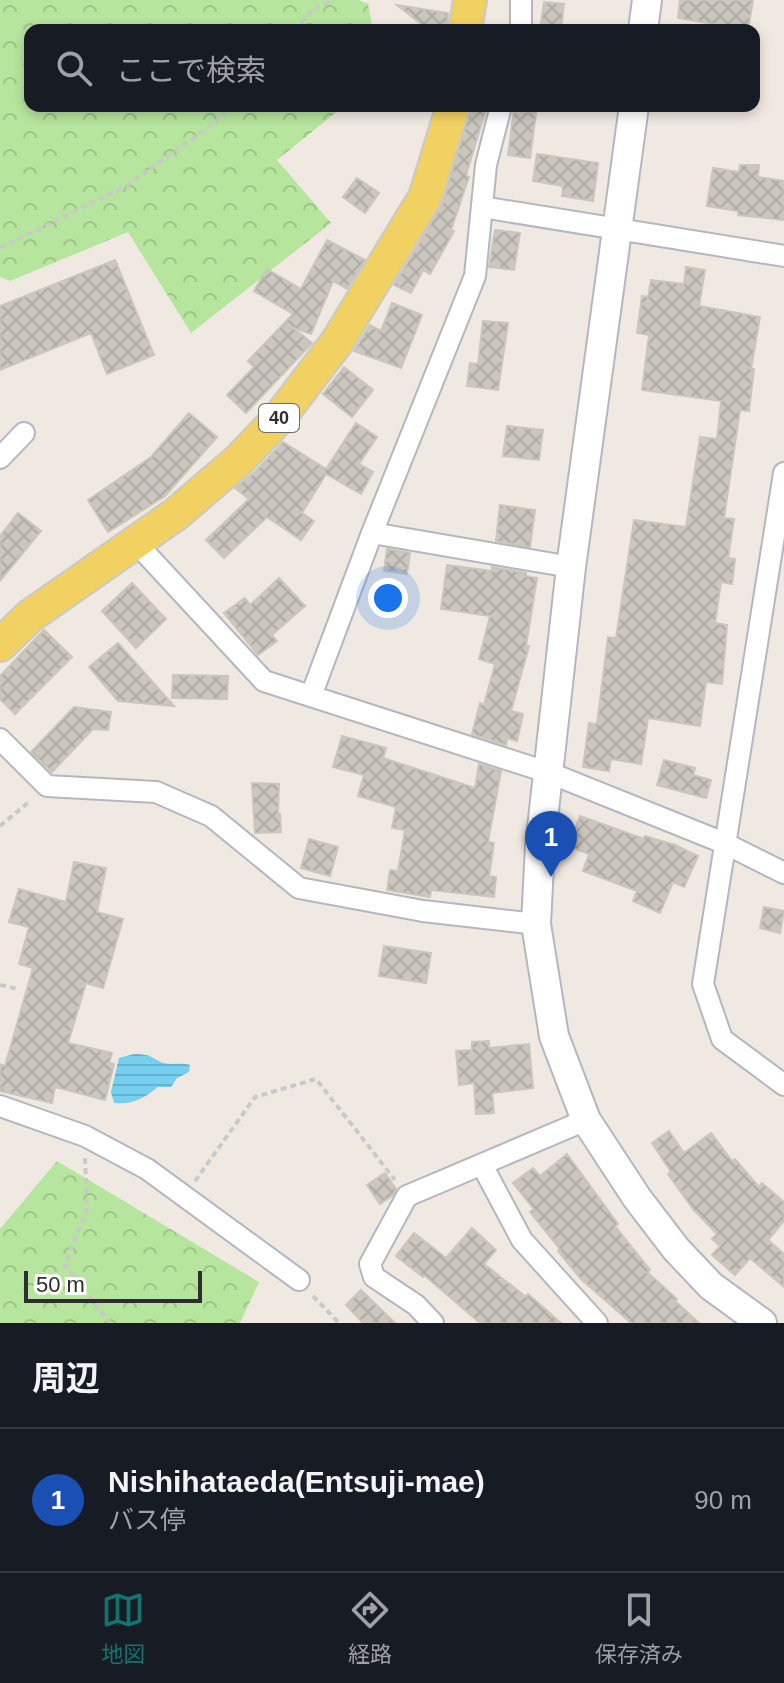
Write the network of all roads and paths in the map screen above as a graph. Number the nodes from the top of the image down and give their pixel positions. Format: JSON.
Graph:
{"nodes":[{"id":1,"x":334,"y":0,"type":"edge"},
{"id":2,"x":470,"y":0,"type":"edge"},
{"id":3,"x":521,"y":0,"type":"edge"},
{"id":4,"x":647,"y":0,"type":"edge"},
{"id":5,"x":299,"y":24,"type":"edge"},
{"id":6,"x":466,"y":24,"type":"edge"},
{"id":7,"x":521,"y":24,"type":"edge"},
{"id":8,"x":644,"y":24,"type":"edge"},
{"id":9,"x":224,"y":112,"type":"edge"},
{"id":10,"x":451,"y":112,"type":"edge"},
{"id":11,"x":499,"y":112,"type":"edge"},
{"id":12,"x":633,"y":112,"type":"edge"},
{"id":13,"x":482,"y":207,"type":"junction"},
{"id":14,"x":619,"y":229,"type":"junction"},
{"id":15,"x":0,"y":248,"type":"edge"},
{"id":16,"x":784,"y":256,"type":"edge"},
{"id":17,"x":24,"y":433,"type":"dead end"},
{"id":18,"x":0,"y":458,"type":"edge"},
{"id":19,"x":784,"y":474,"type":"edge"},
{"id":20,"x":372,"y":533,"type":"junction"},
{"id":21,"x":137,"y":544,"type":"junction"},
{"id":22,"x":571,"y":567,"type":"junction"},
{"id":23,"x":0,"y":645,"type":"edge"},
{"id":24,"x":311,"y":696,"type":"junction"},
{"id":25,"x":0,"y":739,"type":"edge"},
{"id":26,"x":550,"y":773,"type":"junction"},
{"id":27,"x":47,"y":786,"type":"junction"},
{"id":28,"x":0,"y":826,"type":"edge"},
{"id":29,"x":724,"y":843,"type":"junction"},
{"id":30,"x":784,"y":873,"type":"edge"},
{"id":31,"x":536,"y":924,"type":"junction"},
{"id":32,"x":0,"y":985,"type":"edge"},
{"id":33,"x":18,"y":989,"type":"dead end"},
{"id":34,"x":784,"y":1085,"type":"edge"},
{"id":35,"x":0,"y":1106,"type":"edge"},
{"id":36,"x":586,"y":1120,"type":"junction"},
{"id":37,"x":85,"y":1136,"type":"junction"},
{"id":38,"x":482,"y":1165,"type":"junction"},
{"id":39,"x":185,"y":1196,"type":"junction"},
{"id":40,"x":407,"y":1196,"type":"junction"},
{"id":41,"x":299,"y":1280,"type":"joint"},
{"id":42,"x":110,"y":1323,"type":"edge"},
{"id":43,"x":339,"y":1323,"type":"edge"},
{"id":44,"x":433,"y":1323,"type":"edge"},
{"id":45,"x":597,"y":1323,"type":"edge"},
{"id":46,"x":762,"y":1323,"type":"edge"}],
"edges":[{"from":1,"to":5,"type":"path"},
{"from":2,"to":6,"type":"main road"},
{"from":3,"to":7,"type":"street"},
{"from":4,"to":8,"type":"street"},
{"from":9,"to":15,"type":"path"},
{"from":10,"to":21,"type":"main road","number":"40"},
{"from":11,"to":13,"type":"street"},
{"from":12,"to":14,"type":"street"},
{"from":13,"to":14,"type":"street"},
{"from":13,"to":20,"type":"street"},
{"from":14,"to":16,"type":"street"},
{"from":14,"to":22,"type":"street"},
{"from":17,"to":18,"type":"street"},
{"from":19,"to":29,"type":"street"},
{"from":20,"to":22,"type":"street"},
{"from":20,"to":24,"type":"street"},
{"from":21,"to":23,"type":"main road","number":"40"},
{"from":21,"to":24,"type":"street"},
{"from":22,"to":26,"type":"street"},
{"from":24,"to":26,"type":"street"},
{"from":25,"to":27,"type":"street"},
{"from":26,"to":29,"type":"street"},
{"from":26,"to":31,"type":"street"},
{"from":27,"to":28,"type":"path"},
{"from":27,"to":31,"type":"street"},
{"from":29,"to":30,"type":"street"},
{"from":29,"to":34,"type":"street"},
{"from":31,"to":36,"type":"street"},
{"from":32,"to":33,"type":"path"},
{"from":35,"to":37,"type":"street"},
{"from":36,"to":38,"type":"street"},
{"from":36,"to":46,"type":"street"},
{"from":37,"to":39,"type":"street"},
{"from":37,"to":42,"type":"path"},
{"from":38,"to":40,"type":"street"},
{"from":38,"to":45,"type":"street"},
{"from":39,"to":40,"type":"path"},
{"from":39,"to":41,"type":"street"},
{"from":40,"to":44,"type":"street"},
{"from":41,"to":43,"type":"path"}]}
